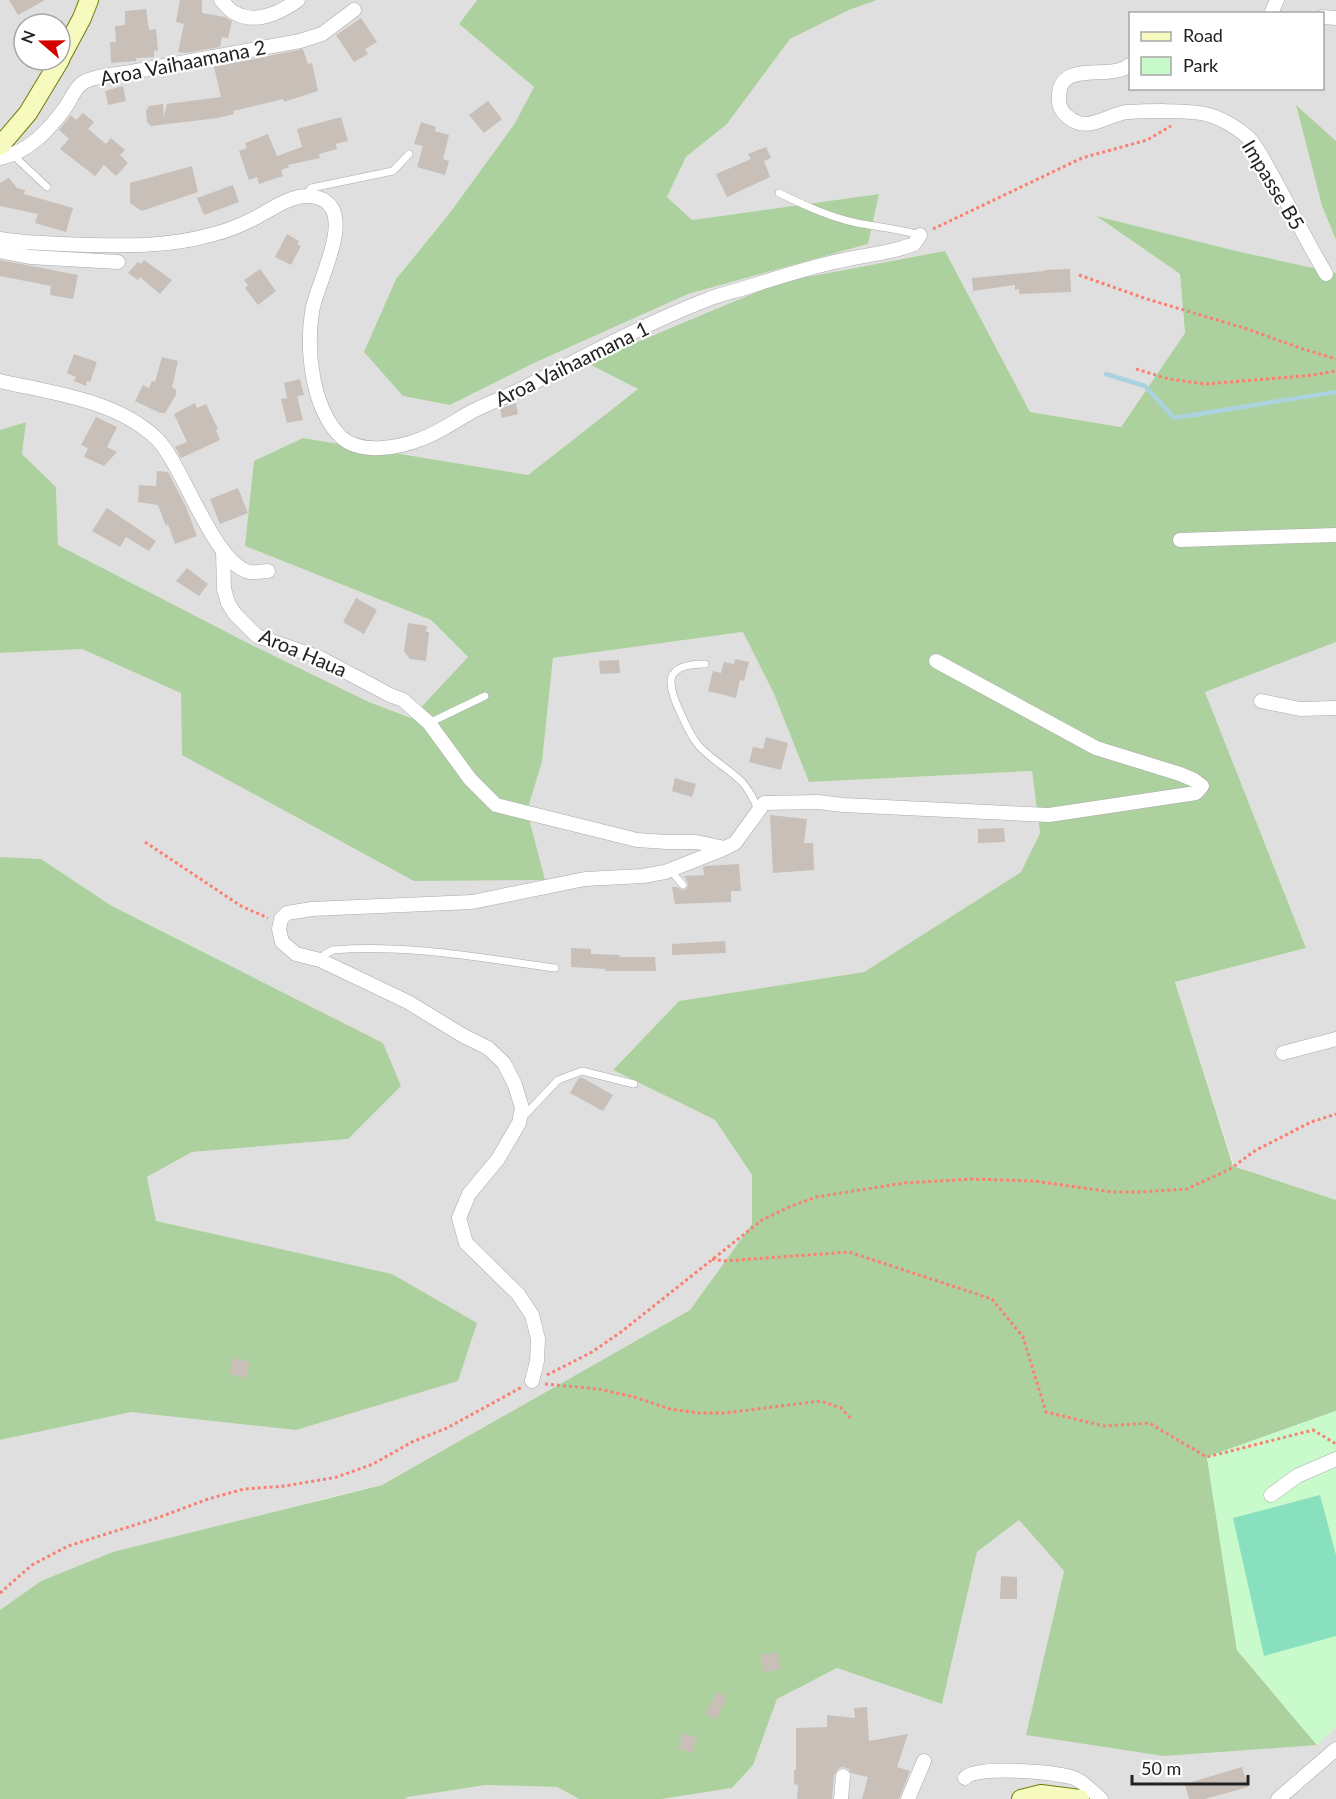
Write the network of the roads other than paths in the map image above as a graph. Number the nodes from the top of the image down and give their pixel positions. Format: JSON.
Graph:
{"nodes":[{"id":1,"x":89,"y":0,"type":"edge"},
{"id":2,"x":221,"y":0,"type":"edge"},
{"id":3,"x":298,"y":0,"type":"edge"},
{"id":4,"x":354,"y":10,"type":"dead end"},
{"id":5,"x":72,"y":37,"type":"edge"},
{"id":6,"x":1129,"y":66,"type":"edge"},
{"id":7,"x":53,"y":72,"type":"edge"},
{"id":8,"x":4,"y":153,"type":"edge"},
{"id":9,"x":409,"y":154,"type":"dead end"},
{"id":10,"x":47,"y":187,"type":"dead end"},
{"id":11,"x":779,"y":194,"type":"dead end"},
{"id":12,"x":306,"y":195,"type":"junction"},
{"id":13,"x":920,"y":235,"type":"joint"},
{"id":14,"x":0,"y":239,"type":"edge"},
{"id":15,"x":0,"y":251,"type":"edge"},
{"id":16,"x":118,"y":262,"type":"dead end"},
{"id":17,"x":1326,"y":274,"type":"dead end"},
{"id":18,"x":0,"y":381,"type":"edge"},
{"id":19,"x":1336,"y":535,"type":"edge"},
{"id":20,"x":1180,"y":540,"type":"dead end"},
{"id":21,"x":223,"y":550,"type":"junction"},
{"id":22,"x":268,"y":571,"type":"dead end"},
{"id":23,"x":936,"y":661,"type":"dead end"},
{"id":24,"x":705,"y":664,"type":"dead end"},
{"id":25,"x":484,"y":696,"type":"dead end"},
{"id":26,"x":1260,"y":701,"type":"dead end"},
{"id":27,"x":1336,"y":708,"type":"edge"},
{"id":28,"x":429,"y":723,"type":"junction"},
{"id":29,"x":758,"y":810,"type":"junction"},
{"id":30,"x":725,"y":848,"type":"junction"},
{"id":31,"x":670,"y":870,"type":"junction"},
{"id":32,"x":684,"y":885,"type":"dead end"},
{"id":33,"x":320,"y":960,"type":"junction"},
{"id":34,"x":555,"y":968,"type":"dead end"},
{"id":35,"x":1336,"y":1039,"type":"edge"},
{"id":36,"x":1283,"y":1053,"type":"dead end"},
{"id":37,"x":634,"y":1084,"type":"dead end"},
{"id":38,"x":520,"y":1120,"type":"junction"},
{"id":39,"x":530,"y":1382,"type":"road end"},
{"id":40,"x":1336,"y":1459,"type":"edge"},
{"id":41,"x":1271,"y":1495,"type":"dead end"},
{"id":42,"x":1336,"y":1749,"type":"edge"},
{"id":43,"x":924,"y":1761,"type":"dead end"},
{"id":44,"x":843,"y":1776,"type":"dead end"},
{"id":45,"x":965,"y":1778,"type":"dead end"},
{"id":46,"x":1058,"y":1797,"type":"edge"},
{"id":47,"x":841,"y":1799,"type":"edge"},
{"id":48,"x":908,"y":1799,"type":"edge"},
{"id":49,"x":1021,"y":1799,"type":"edge"},
{"id":50,"x":1080,"y":1799,"type":"edge"},
{"id":51,"x":1101,"y":1799,"type":"edge"},
{"id":52,"x":1278,"y":1799,"type":"edge"}],
"edges":[{"from":1,"to":5,"type":"main road"},
{"from":2,"to":3,"type":"street"},
{"from":4,"to":8,"type":"street","name":"Aroa Vaihaamana 2"},
{"from":6,"to":17,"type":"street","name":"Impasse B5"},
{"from":7,"to":8,"type":"main road"},
{"from":8,"to":10,"type":"lane"},
{"from":9,"to":12,"type":"lane"},
{"from":11,"to":13,"type":"lane"},
{"from":12,"to":13,"type":"street","name":"Aroa Vaihaamana 1"},
{"from":12,"to":14,"type":"street"},
{"from":15,"to":16,"type":"street"},
{"from":18,"to":21,"type":"street"},
{"from":19,"to":20,"type":"street"},
{"from":21,"to":22,"type":"street"},
{"from":21,"to":28,"type":"street","name":"Aroa Haua"},
{"from":23,"to":29,"type":"street"},
{"from":24,"to":29,"type":"lane"},
{"from":25,"to":28,"type":"lane"},
{"from":26,"to":27,"type":"street"},
{"from":28,"to":30,"type":"street","name":"Aroa Haua"},
{"from":29,"to":30,"type":"street"},
{"from":30,"to":31,"type":"street"},
{"from":31,"to":32,"type":"lane"},
{"from":31,"to":33,"type":"street"},
{"from":33,"to":34,"type":"lane"},
{"from":33,"to":38,"type":"street"},
{"from":35,"to":36,"type":"street"},
{"from":37,"to":38,"type":"lane"},
{"from":38,"to":39,"type":"street"},
{"from":40,"to":41,"type":"street"},
{"from":42,"to":52,"type":"street"},
{"from":43,"to":48,"type":"street"},
{"from":44,"to":47,"type":"street"},
{"from":45,"to":51,"type":"street"},
{"from":46,"to":49,"type":"main road"},
{"from":46,"to":50,"type":"main road"}]}
